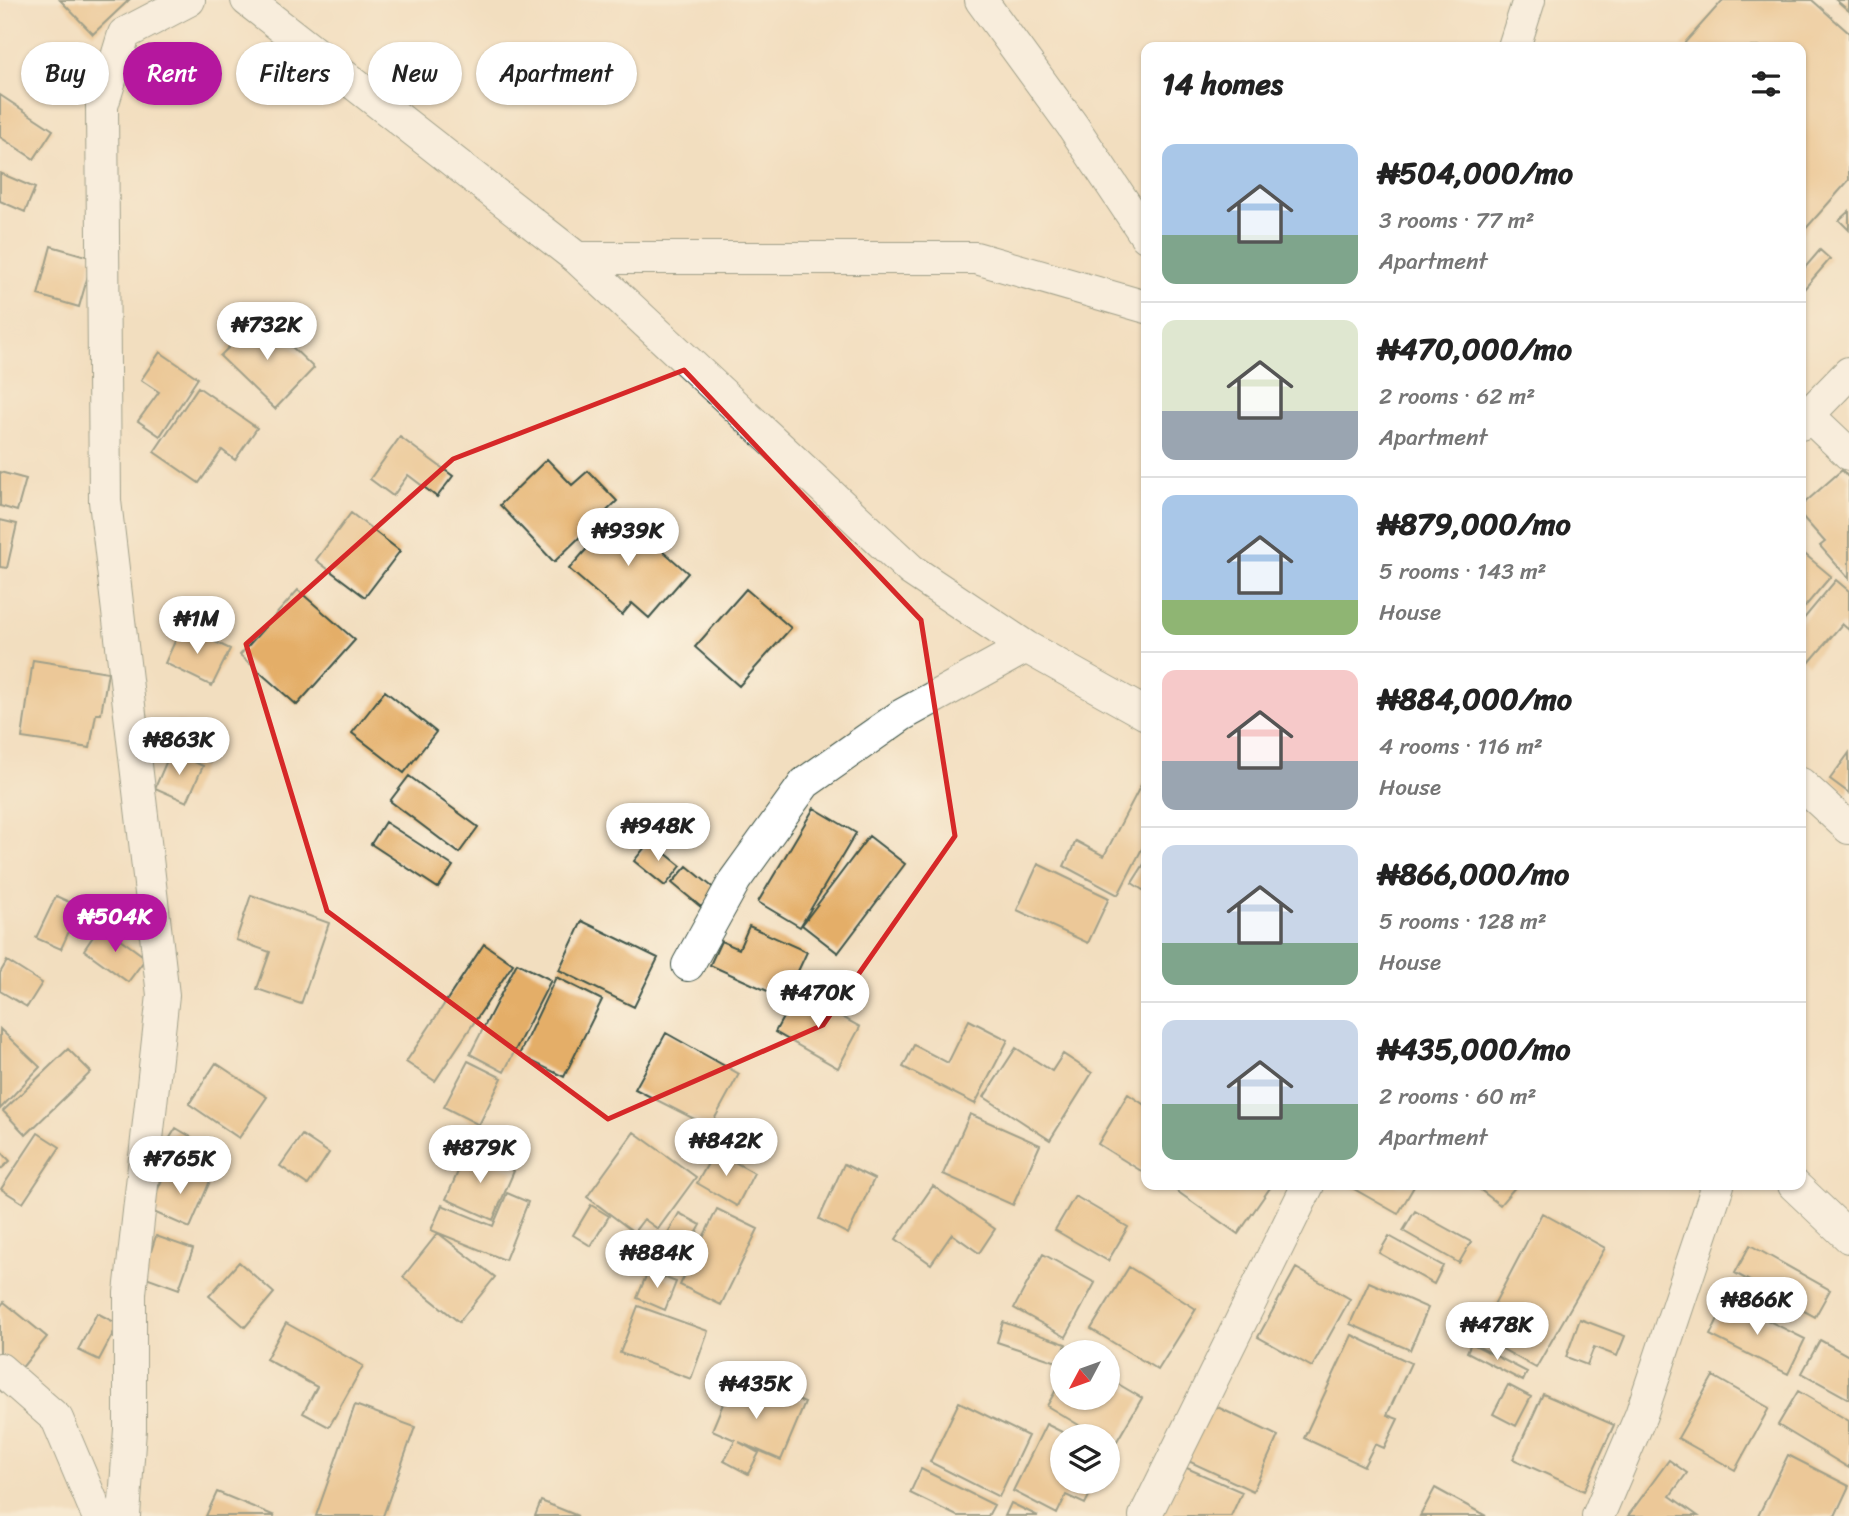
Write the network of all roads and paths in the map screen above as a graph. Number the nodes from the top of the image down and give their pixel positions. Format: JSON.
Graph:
{"nodes":[{"id":1,"x":189,"y":0,"type":"edge"},
{"id":2,"x":247,"y":0,"type":"edge"},
{"id":3,"x":981,"y":0,"type":"edge"},
{"id":4,"x":1529,"y":0,"type":"edge"},
{"id":5,"x":1516,"y":42,"type":"edge"},
{"id":6,"x":1141,"y":228,"type":"edge"},
{"id":7,"x":577,"y":258,"type":"junction"},
{"id":8,"x":1141,"y":306,"type":"edge"},
{"id":9,"x":1849,"y":373,"type":"edge"},
{"id":10,"x":1806,"y":417,"type":"edge"},
{"id":11,"x":1806,"y":421,"type":"edge"},
{"id":12,"x":1849,"y":454,"type":"edge"},
{"id":13,"x":1026,"y":648,"type":"junction"},
{"id":14,"x":1141,"y":711,"type":"edge"},
{"id":15,"x":1806,"y":789,"type":"edge"},
{"id":16,"x":1849,"y":828,"type":"edge"},
{"id":17,"x":688,"y":965,"type":"dead end"},
{"id":18,"x":1306,"y":1190,"type":"edge"},
{"id":19,"x":1716,"y":1190,"type":"edge"},
{"id":20,"x":1799,"y":1190,"type":"edge"},
{"id":21,"x":1849,"y":1237,"type":"edge"},
{"id":22,"x":0,"y":1369,"type":"edge"},
{"id":23,"x":98,"y":1516,"type":"edge"},
{"id":24,"x":124,"y":1516,"type":"edge"},
{"id":25,"x":1145,"y":1516,"type":"edge"},
{"id":26,"x":1598,"y":1516,"type":"edge"}],
"edges":[{"from":1,"to":24,"type":"street"},
{"from":2,"to":7,"type":"street"},
{"from":3,"to":6,"type":"street"},
{"from":4,"to":5,"type":"street"},
{"from":7,"to":8,"type":"street"},
{"from":7,"to":13,"type":"street"},
{"from":9,"to":10,"type":"street"},
{"from":11,"to":12,"type":"street"},
{"from":13,"to":14,"type":"street"},
{"from":13,"to":17,"type":"street"},
{"from":15,"to":16,"type":"street"},
{"from":18,"to":25,"type":"street"},
{"from":19,"to":26,"type":"street"},
{"from":20,"to":21,"type":"street"},
{"from":22,"to":23,"type":"street"}]}
